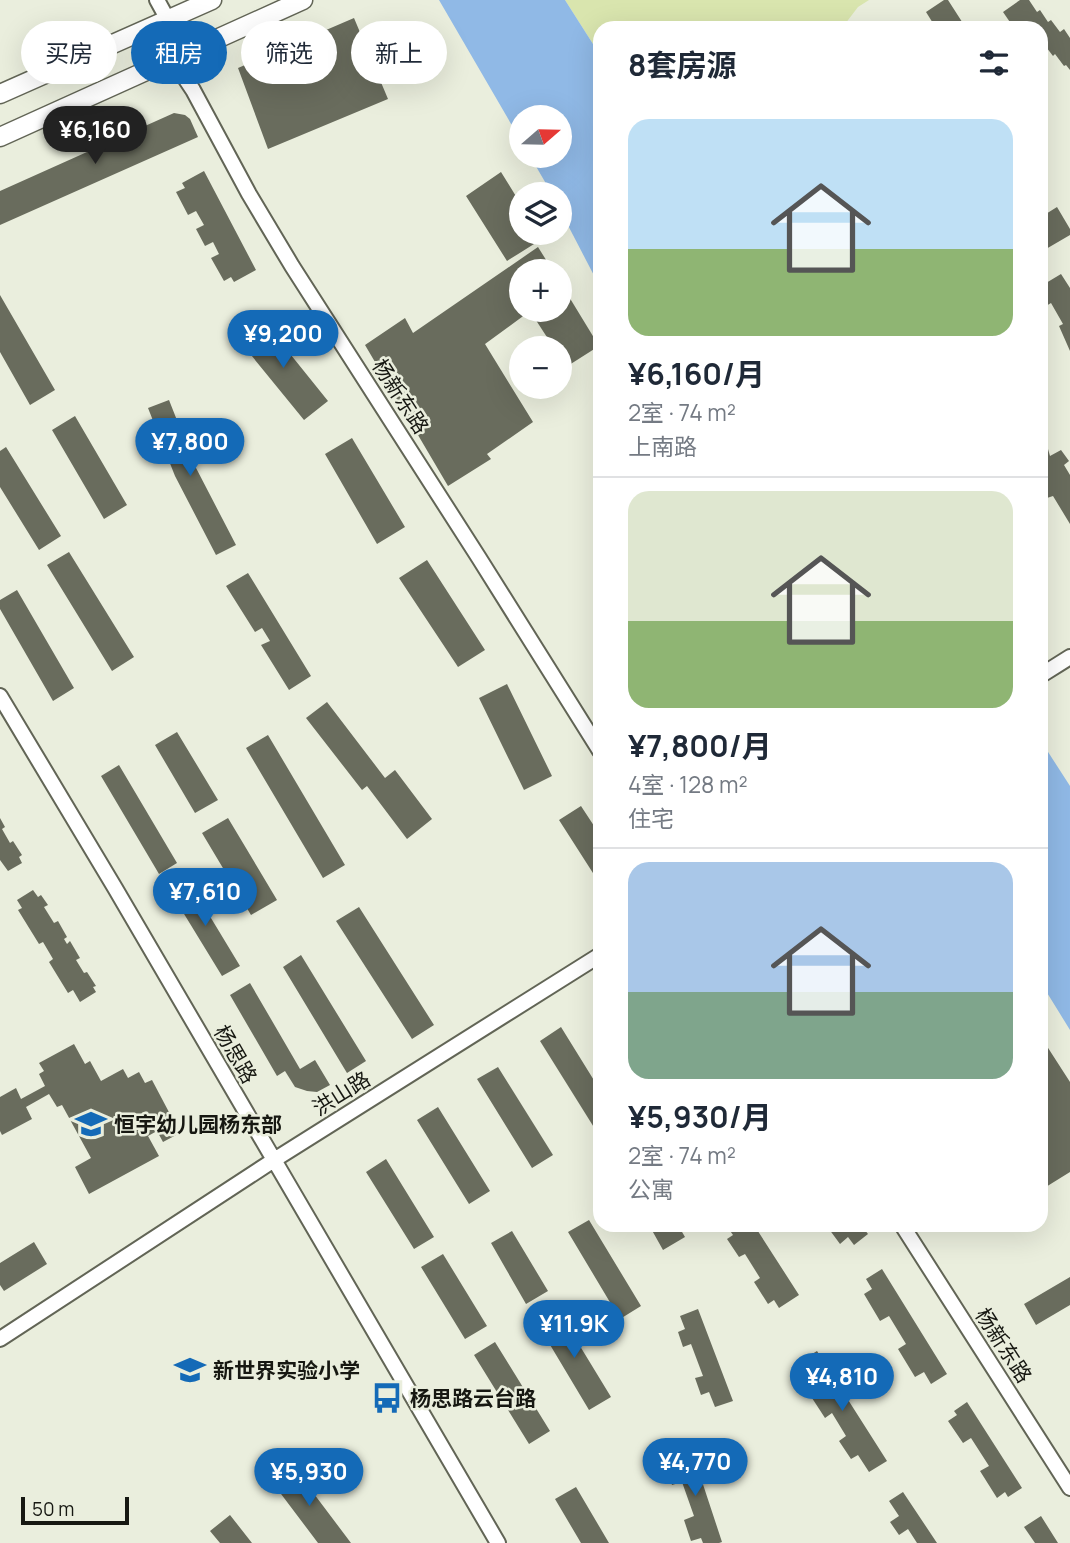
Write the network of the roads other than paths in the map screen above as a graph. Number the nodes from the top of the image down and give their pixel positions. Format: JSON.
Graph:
{"nodes":[{"id":1,"x":157,"y":0,"type":"edge"},
{"id":2,"x":212,"y":0,"type":"edge"},
{"id":3,"x":303,"y":0,"type":"edge"},
{"id":4,"x":168,"y":20,"type":"junction"},
{"id":5,"x":227,"y":35,"type":"edge"},
{"id":6,"x":131,"y":78,"type":"edge"},
{"id":7,"x":189,"y":84,"type":"edge"},
{"id":8,"x":0,"y":94,"type":"edge"},
{"id":9,"x":0,"y":136,"type":"edge"},
{"id":10,"x":1070,"y":657,"type":"edge"},
{"id":11,"x":1048,"y":671,"type":"edge"},
{"id":12,"x":0,"y":696,"type":"edge"},
{"id":13,"x":593,"y":740,"type":"edge"},
{"id":14,"x":593,"y":959,"type":"edge"},
{"id":15,"x":274,"y":1160,"type":"junction"},
{"id":16,"x":906,"y":1232,"type":"edge"},
{"id":17,"x":0,"y":1339,"type":"edge"},
{"id":18,"x":1070,"y":1488,"type":"edge"},
{"id":19,"x":498,"y":1543,"type":"edge"}],
"edges":[{"from":1,"to":4,"type":"street"},
{"from":2,"to":4,"type":"main road"},
{"from":3,"to":5,"type":"main road"},
{"from":4,"to":8,"type":"main road"},
{"from":6,"to":9,"type":"main road"},
{"from":7,"to":13,"type":"street","name":"杨新东路"},
{"from":10,"to":11,"type":"street"},
{"from":12,"to":15,"type":"street","name":"杨思路"},
{"from":14,"to":15,"type":"street","name":"洪山路"},
{"from":15,"to":17,"type":"street","name":"洪山路"},
{"from":15,"to":19,"type":"street","name":"杨思路"},
{"from":16,"to":18,"type":"street","name":"杨新东路"}]}
